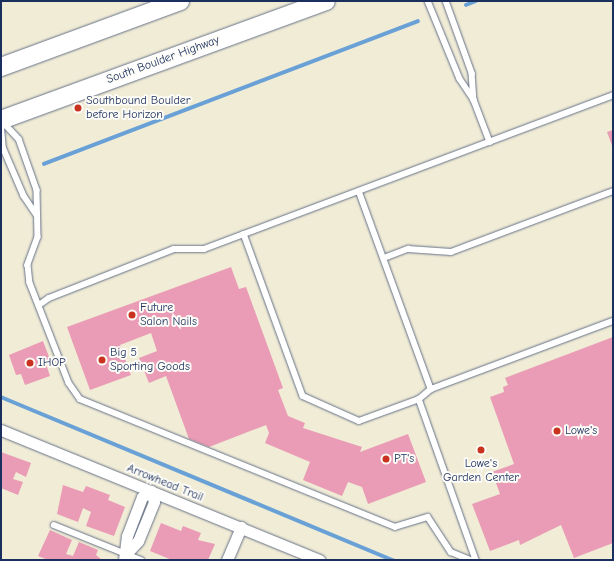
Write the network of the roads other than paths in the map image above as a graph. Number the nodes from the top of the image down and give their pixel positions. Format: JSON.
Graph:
{"nodes":[{"id":1,"x":180,"y":1,"type":"edge"},
{"id":2,"x":326,"y":1,"type":"edge"},
{"id":3,"x":428,"y":1,"type":"edge"},
{"id":4,"x":446,"y":1,"type":"edge"},
{"id":5,"x":1,"y":67,"type":"edge"},
{"id":6,"x":613,"y":95,"type":"edge"},
{"id":7,"x":474,"y":100,"type":"junction"},
{"id":8,"x":1,"y":121,"type":"edge"},
{"id":9,"x":490,"y":142,"type":"junction"},
{"id":10,"x":2,"y":147,"type":"edge"},
{"id":11,"x":359,"y":191,"type":"junction"},
{"id":12,"x":613,"y":191,"type":"edge"},
{"id":13,"x":37,"y":215,"type":"junction"},
{"id":14,"x":244,"y":234,"type":"junction"},
{"id":15,"x":384,"y":258,"type":"junction"},
{"id":16,"x":39,"y":305,"type":"junction"},
{"id":17,"x":613,"y":321,"type":"edge"},
{"id":18,"x":431,"y":389,"type":"junction"},
{"id":19,"x":419,"y":399,"type":"junction"},
{"id":20,"x":1,"y":430,"type":"edge"},
{"id":21,"x":151,"y":492,"type":"junction"},
{"id":22,"x":54,"y":525,"type":"dead end"},
{"id":23,"x":241,"y":527,"type":"junction"},
{"id":24,"x":125,"y":557,"type":"edge"},
{"id":25,"x":141,"y":560,"type":"edge"},
{"id":26,"x":227,"y":560,"type":"edge"},
{"id":27,"x":320,"y":560,"type":"edge"},
{"id":28,"x":471,"y":560,"type":"edge"},
{"id":29,"x":476,"y":560,"type":"edge"}],
"edges":[{"from":1,"to":5,"type":"main road"},
{"from":2,"to":8,"type":"main road","name":"South Boulder Highway"},
{"from":3,"to":7,"type":"lane"},
{"from":4,"to":7,"type":"lane"},
{"from":6,"to":9,"type":"lane"},
{"from":7,"to":9,"type":"lane"},
{"from":8,"to":10,"type":"lane"},
{"from":8,"to":13,"type":"lane"},
{"from":9,"to":11,"type":"lane"},
{"from":10,"to":13,"type":"lane"},
{"from":11,"to":14,"type":"lane"},
{"from":11,"to":15,"type":"lane"},
{"from":12,"to":15,"type":"lane"},
{"from":13,"to":16,"type":"lane"},
{"from":14,"to":16,"type":"lane"},
{"from":14,"to":19,"type":"lane"},
{"from":15,"to":18,"type":"lane"},
{"from":16,"to":28,"type":"lane"},
{"from":17,"to":18,"type":"lane"},
{"from":18,"to":19,"type":"lane"},
{"from":19,"to":29,"type":"lane"},
{"from":20,"to":21,"type":"street","name":"Arrowhead Trail"},
{"from":21,"to":23,"type":"street","name":"Arrowhead Trail"},
{"from":21,"to":24,"type":"street"},
{"from":22,"to":24,"type":"lane"},
{"from":23,"to":26,"type":"street"},
{"from":23,"to":27,"type":"street","name":"Arrowhead Trail"},
{"from":24,"to":25,"type":"lane"}]}
